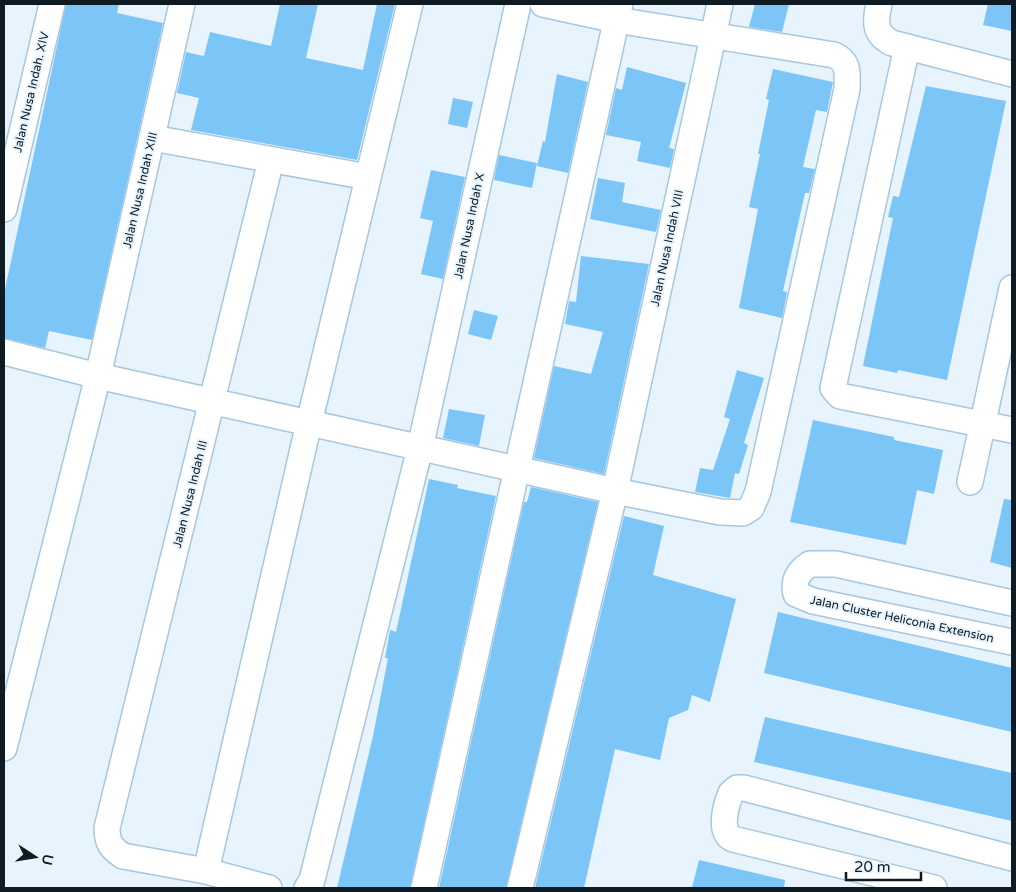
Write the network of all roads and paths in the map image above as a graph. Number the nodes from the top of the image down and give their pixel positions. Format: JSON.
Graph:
{"nodes":[{"id":1,"x":52,"y":4,"type":"edge"},
{"id":2,"x":182,"y":4,"type":"edge"},
{"id":3,"x":410,"y":4,"type":"edge"},
{"id":4,"x":518,"y":4,"type":"edge"},
{"id":5,"x":543,"y":4,"type":"edge"},
{"id":6,"x":720,"y":4,"type":"edge"},
{"id":7,"x":879,"y":4,"type":"edge"},
{"id":8,"x":618,"y":12,"type":"edge"},
{"id":9,"x":713,"y":36,"type":"junction"},
{"id":10,"x":906,"y":47,"type":"junction"},
{"id":11,"x":1012,"y":74,"type":"edge"},
{"id":12,"x":152,"y":138,"type":"junction"},
{"id":13,"x":271,"y":160,"type":"junction"},
{"id":14,"x":368,"y":177,"type":"junction"},
{"id":15,"x":4,"y":208,"type":"edge"},
{"id":16,"x":1012,"y":288,"type":"edge"},
{"id":17,"x":4,"y":352,"type":"edge"},
{"id":18,"x":98,"y":376,"type":"junction"},
{"id":19,"x":213,"y":402,"type":"junction"},
{"id":20,"x":309,"y":423,"type":"junction"},
{"id":21,"x":983,"y":424,"type":"junction"},
{"id":22,"x":1012,"y":430,"type":"edge"},
{"id":23,"x":420,"y":448,"type":"junction"},
{"id":24,"x":517,"y":470,"type":"junction"},
{"id":25,"x":970,"y":482,"type":"dead end"},
{"id":26,"x":615,"y":491,"type":"junction"},
{"id":27,"x":1012,"y":603,"type":"edge"},
{"id":28,"x":1012,"y":642,"type":"edge"},
{"id":29,"x":4,"y":748,"type":"edge"},
{"id":30,"x":1012,"y":858,"type":"edge"},
{"id":31,"x":206,"y":871,"type":"junction"},
{"id":32,"x":269,"y":888,"type":"edge"},
{"id":33,"x":307,"y":888,"type":"edge"},
{"id":34,"x":424,"y":888,"type":"edge"},
{"id":35,"x":520,"y":888,"type":"edge"},
{"id":36,"x":934,"y":888,"type":"edge"}],
"edges":[{"from":1,"to":15,"type":"street","name":"Jalan Nusa Indah. XIV"},
{"from":2,"to":12,"type":"street","name":"Jalan Nusa Indah XIII"},
{"from":3,"to":14,"type":"street"},
{"from":4,"to":23,"type":"street","name":"Jalan Nusa Indah X"},
{"from":5,"to":8,"type":"street"},
{"from":6,"to":9,"type":"street","name":"Jalan Nusa Indah VIII"},
{"from":7,"to":10,"type":"street"},
{"from":8,"to":9,"type":"street"},
{"from":8,"to":24,"type":"street"},
{"from":9,"to":26,"type":"street","name":"Jalan Nusa Indah VIII"},
{"from":9,"to":26,"type":"street"},
{"from":10,"to":11,"type":"street"},
{"from":10,"to":21,"type":"street"},
{"from":12,"to":13,"type":"street"},
{"from":12,"to":18,"type":"street","name":"Jalan Nusa Indah XIII"},
{"from":13,"to":14,"type":"street"},
{"from":13,"to":19,"type":"street","name":"Jalan Nusa Indah III"},
{"from":14,"to":20,"type":"street"},
{"from":16,"to":21,"type":"street"},
{"from":17,"to":18,"type":"street"},
{"from":18,"to":19,"type":"street"},
{"from":18,"to":29,"type":"street","name":"Jalan Nusa Indah XIII"},
{"from":19,"to":20,"type":"street"},
{"from":19,"to":31,"type":"street","name":"Jalan Nusa Indah III"},
{"from":20,"to":23,"type":"street"},
{"from":20,"to":31,"type":"street"},
{"from":21,"to":22,"type":"street"},
{"from":21,"to":25,"type":"street"},
{"from":23,"to":24,"type":"street"},
{"from":23,"to":33,"type":"street","name":"Jalan Nusa Indah X"},
{"from":24,"to":26,"type":"street"},
{"from":24,"to":34,"type":"street"},
{"from":26,"to":35,"type":"street","name":"Jalan Nusa Indah VIII"},
{"from":27,"to":28,"type":"street","name":"Jalan Cluster Heliconia Extension"},
{"from":30,"to":36,"type":"street"},
{"from":31,"to":32,"type":"street"}]}
